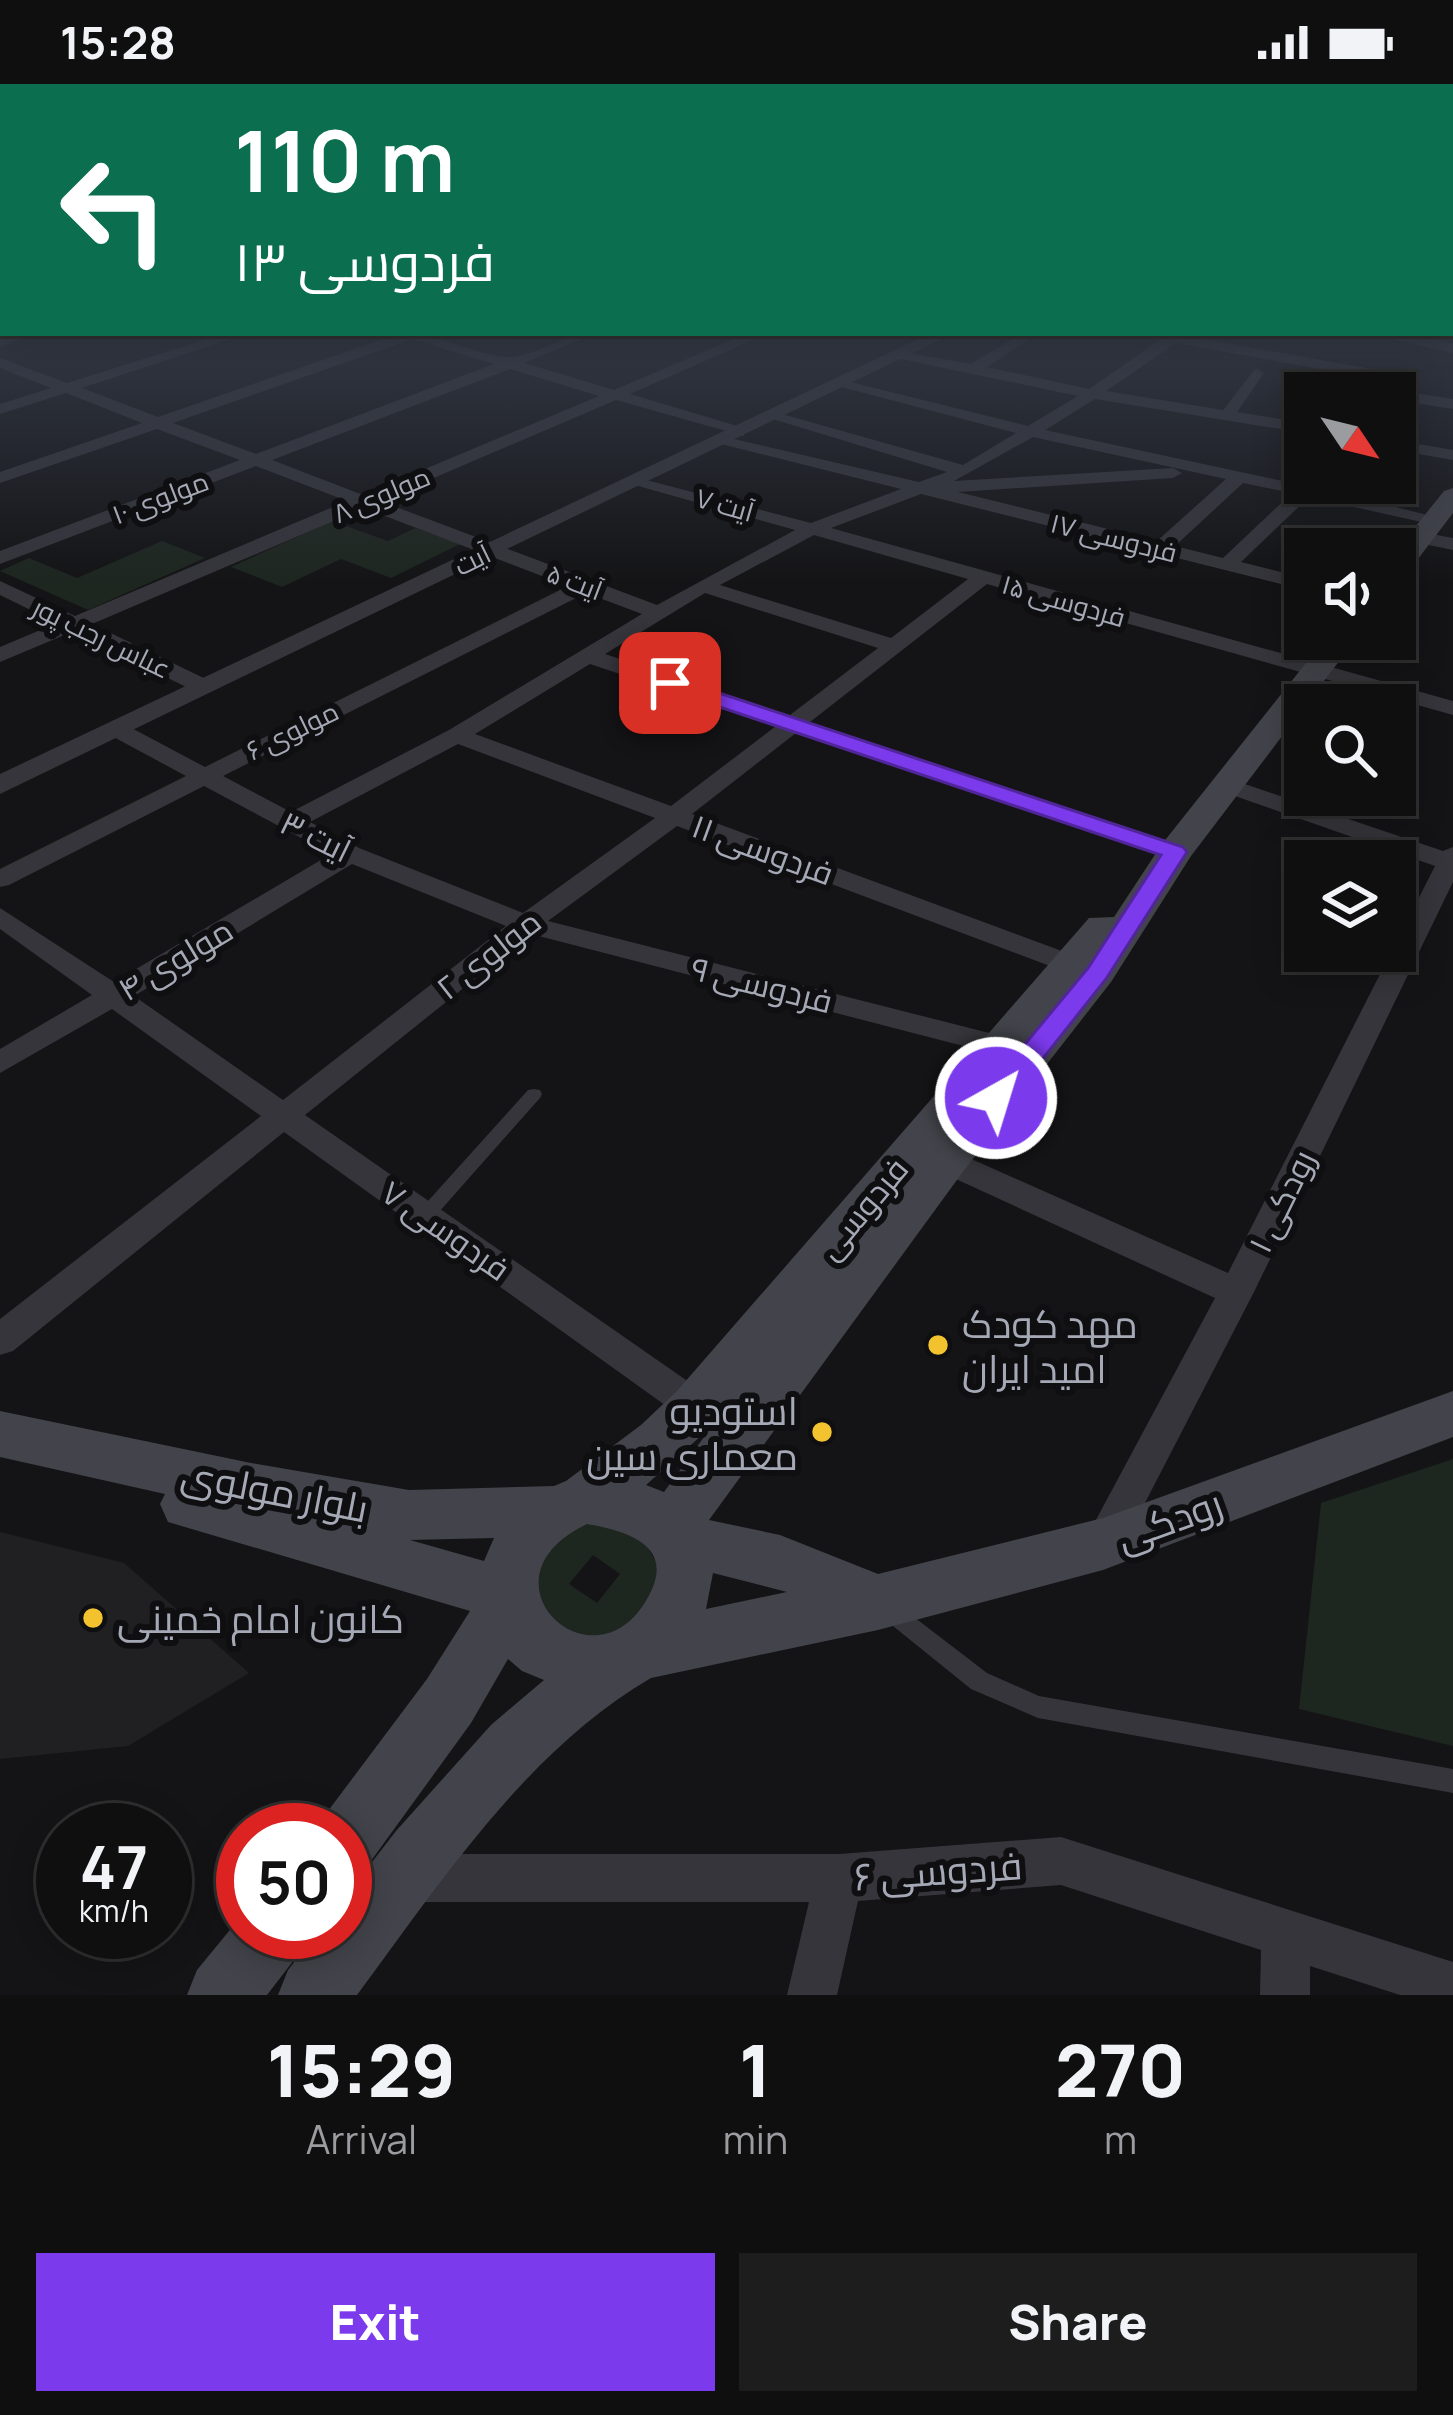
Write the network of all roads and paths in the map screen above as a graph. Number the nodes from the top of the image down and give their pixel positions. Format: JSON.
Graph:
{"nodes":[{"id":1,"x":109,"y":404,"type":"edge"},
{"id":2,"x":211,"y":404,"type":"edge"},
{"id":3,"x":402,"y":404,"type":"edge"},
{"id":4,"x":593,"y":404,"type":"edge"},
{"id":5,"x":641,"y":404,"type":"edge"},
{"id":6,"x":796,"y":404,"type":"edge"},
{"id":7,"x":920,"y":404,"type":"edge"},
{"id":8,"x":1076,"y":404,"type":"edge"},
{"id":9,"x":1161,"y":404,"type":"edge"},
{"id":10,"x":1235,"y":404,"type":"edge"},
{"id":11,"x":1228,"y":414,"type":"junction"},
{"id":12,"x":771,"y":416,"type":"junction"},
{"id":13,"x":158,"y":423,"type":"junction"},
{"id":14,"x":1284,"y":424,"type":"edge"},
{"id":15,"x":1033,"y":432,"type":"junction"},
{"id":16,"x":730,"y":436,"type":"junction"},
{"id":17,"x":1416,"y":449,"type":"edge"},
{"id":18,"x":1453,"y":455,"type":"edge"},
{"id":19,"x":256,"y":460,"type":"junction"},
{"id":20,"x":1209,"y":470,"type":"junction"},
{"id":21,"x":965,"y":471,"type":"junction"},
{"id":22,"x":1238,"y":477,"type":"junction"},
{"id":23,"x":0,"y":478,"type":"edge"},
{"id":24,"x":638,"y":480,"type":"junction"},
{"id":25,"x":1284,"y":483,"type":"edge"},
{"id":26,"x":924,"y":489,"type":"junction"},
{"id":27,"x":1453,"y":496,"type":"edge"},
{"id":28,"x":364,"y":501,"type":"junction"},
{"id":29,"x":1292,"y":504,"type":"edge"},
{"id":30,"x":1359,"y":504,"type":"edge"},
{"id":31,"x":1428,"y":528,"type":"junction"},
{"id":32,"x":812,"y":529,"type":"junction"},
{"id":33,"x":1416,"y":543,"type":"edge"},
{"id":34,"x":1453,"y":544,"type":"edge"},
{"id":35,"x":493,"y":549,"type":"junction"},
{"id":36,"x":1160,"y":549,"type":"junction"},
{"id":37,"x":0,"y":558,"type":"edge"},
{"id":38,"x":1228,"y":566,"type":"junction"},
{"id":39,"x":982,"y":577,"type":"junction"},
{"id":40,"x":1284,"y":579,"type":"edge"},
{"id":41,"x":586,"y":585,"type":"junction"},
{"id":42,"x":703,"y":586,"type":"junction"},
{"id":43,"x":0,"y":587,"type":"edge"},
{"id":44,"x":658,"y":613,"type":"junction"},
{"id":45,"x":74,"y":623,"type":"junction"},
{"id":46,"x":894,"y":646,"type":"junction"},
{"id":47,"x":0,"y":655,"type":"edge"},
{"id":48,"x":589,"y":656,"type":"junction"},
{"id":49,"x":1325,"y":660,"type":"edge"},
{"id":50,"x":1316,"y":671,"type":"junction"},
{"id":51,"x":204,"y":687,"type":"junction"},
{"id":52,"x":1453,"y":708,"type":"edge"},
{"id":53,"x":792,"y":724,"type":"junction"},
{"id":54,"x":116,"y":729,"type":"junction"},
{"id":55,"x":457,"y":735,"type":"junction"},
{"id":56,"x":201,"y":776,"type":"junction"},
{"id":57,"x":0,"y":785,"type":"edge"},
{"id":58,"x":1227,"y":785,"type":"junction"},
{"id":59,"x":674,"y":816,"type":"junction"},
{"id":60,"x":289,"y":823,"type":"junction"},
{"id":61,"x":1175,"y":852,"type":"junction"},
{"id":62,"x":350,"y":854,"type":"junction"},
{"id":63,"x":1451,"y":859,"type":"edge"},
{"id":64,"x":0,"y":879,"type":"edge"},
{"id":65,"x":0,"y":916,"type":"edge"},
{"id":66,"x":526,"y":924,"type":"junction"},
{"id":67,"x":1068,"y":963,"type":"junction"},
{"id":68,"x":112,"y":996,"type":"junction"},
{"id":69,"x":998,"y":1045,"type":"junction"},
{"id":70,"x":3,"y":1056,"type":"edge"},
{"id":71,"x":534,"y":1094,"type":"dead end"},
{"id":72,"x":284,"y":1117,"type":"junction"},
{"id":73,"x":946,"y":1161,"type":"junction"},
{"id":74,"x":425,"y":1216,"type":"junction"},
{"id":75,"x":1236,"y":1292,"type":"junction"},
{"id":76,"x":0,"y":1340,"type":"edge"},
{"id":77,"x":696,"y":1407,"type":"junction"},
{"id":78,"x":1453,"y":1414,"type":"edge"},
{"id":79,"x":0,"y":1434,"type":"edge"},
{"id":80,"x":0,"y":1460,"type":"edge"},
{"id":81,"x":570,"y":1505,"type":"junction"},
{"id":82,"x":675,"y":1534,"type":"junction"},
{"id":83,"x":1103,"y":1544,"type":"junction"},
{"id":84,"x":508,"y":1599,"type":"junction"},
{"id":85,"x":878,"y":1601,"type":"junction"},
{"id":86,"x":627,"y":1657,"type":"junction"},
{"id":87,"x":1453,"y":1781,"type":"edge"},
{"id":88,"x":372,"y":1805,"type":"edge"},
{"id":89,"x":403,"y":1878,"type":"junction"},
{"id":90,"x":839,"y":1878,"type":"junction"},
{"id":91,"x":1286,"y":1934,"type":"junction"},
{"id":92,"x":252,"y":1959,"type":"edge"},
{"id":93,"x":1453,"y":1987,"type":"edge"},
{"id":94,"x":223,"y":1995,"type":"edge"},
{"id":95,"x":313,"y":1995,"type":"edge"},
{"id":96,"x":812,"y":1995,"type":"edge"},
{"id":97,"x":1285,"y":1995,"type":"edge"}],
"edges":[{"from":1,"to":13,"type":"street","name":"آیت ۵"},
{"from":2,"to":13,"type":"street"},
{"from":3,"to":19,"type":"street","name":"مولوی ۱۰"},
{"from":4,"to":28,"type":"street","name":"مولوی ۸"},
{"from":5,"to":16,"type":"street","name":"فردوسی ۱۷"},
{"from":6,"to":12,"type":"street","name":"آیت"},
{"from":7,"to":15,"type":"street"},
{"from":8,"to":15,"type":"street"},
{"from":9,"to":11,"type":"street"},
{"from":10,"to":11,"type":"street"},
{"from":11,"to":14,"type":"street"},
{"from":12,"to":16,"type":"street","name":"آیت"},
{"from":12,"to":21,"type":"street"},
{"from":13,"to":19,"type":"street","name":"آیت ۵"},
{"from":13,"to":23,"type":"street"},
{"from":15,"to":20,"type":"street"},
{"from":15,"to":21,"type":"street"},
{"from":16,"to":24,"type":"street","name":"آیت"},
{"from":16,"to":26,"type":"street","name":"فردوسی ۱۷"},
{"from":17,"to":18,"type":"street"},
{"from":19,"to":28,"type":"street","name":"آیت ۵"},
{"from":19,"to":37,"type":"street","name":"مولوی ۱۰"},
{"from":20,"to":22,"type":"street"},
{"from":20,"to":26,"type":"street"},
{"from":21,"to":26,"type":"street"},
{"from":22,"to":25,"type":"street"},
{"from":22,"to":36,"type":"street"},
{"from":24,"to":32,"type":"street","name":"آیت ۷"},
{"from":24,"to":35,"type":"street","name":"آیت"},
{"from":26,"to":32,"type":"street"},
{"from":26,"to":36,"type":"street","name":"فردوسی ۱۷"},
{"from":27,"to":31,"type":"main road"},
{"from":28,"to":35,"type":"street","name":"آیت ۵"},
{"from":28,"to":45,"type":"street","name":"مولوی ۸"},
{"from":29,"to":38,"type":"street"},
{"from":30,"to":31,"type":"street"},
{"from":31,"to":33,"type":"main road"},
{"from":31,"to":34,"type":"street"},
{"from":32,"to":39,"type":"street","name":"فردوسی ۱۵"},
{"from":32,"to":42,"type":"street"},
{"from":35,"to":41,"type":"street","name":"آیت ۵"},
{"from":35,"to":51,"type":"street","name":"آیت"},
{"from":36,"to":38,"type":"street","name":"فردوسی ۱۷"},
{"from":38,"to":40,"type":"street","name":"فردوسی ۱۷"},
{"from":39,"to":46,"type":"street","name":"مولوی ۲"},
{"from":39,"to":50,"type":"street","name":"فردوسی ۱۵"},
{"from":41,"to":44,"type":"street","name":"آیت ۵"},
{"from":41,"to":56,"type":"street","name":"مولوی ۶"},
{"from":42,"to":44,"type":"street"},
{"from":42,"to":46,"type":"street"},
{"from":43,"to":45,"type":"street","name":"عباس رجب پور"},
{"from":44,"to":48,"type":"street"},
{"from":45,"to":47,"type":"street","name":"مولوی ۸"},
{"from":45,"to":51,"type":"street","name":"عباس رجب پور"},
{"from":46,"to":53,"type":"street","name":"مولوی ۲"},
{"from":48,"to":53,"type":"street"},
{"from":48,"to":55,"type":"street"},
{"from":49,"to":50,"type":"main road","name":"فردوسی"},
{"from":50,"to":52,"type":"street","name":"فردوسی ۱۵"},
{"from":50,"to":58,"type":"main road","name":"فردوسی"},
{"from":51,"to":54,"type":"street","name":"آیت"},
{"from":53,"to":59,"type":"street","name":"مولوی ۲"},
{"from":53,"to":61,"type":"street"},
{"from":54,"to":56,"type":"street","name":"آیت ۳"},
{"from":54,"to":57,"type":"street","name":"آیت"},
{"from":55,"to":59,"type":"street","name":"فردوسی ۱۱"},
{"from":55,"to":60,"type":"street"},
{"from":56,"to":60,"type":"street","name":"آیت ۳"},
{"from":56,"to":64,"type":"street","name":"مولوی ۶"},
{"from":58,"to":61,"type":"main road","name":"فردوسی"},
{"from":58,"to":63,"type":"street"},
{"from":59,"to":66,"type":"street","name":"مولوی ۲"},
{"from":59,"to":67,"type":"street","name":"فردوسی ۱۱"},
{"from":60,"to":62,"type":"street","name":"آیت ۳"},
{"from":61,"to":67,"type":"main road","name":"فردوسی"},
{"from":61,"to":73,"type":"main road","name":"فردوسی"},
{"from":62,"to":66,"type":"street","name":"آیت ۳"},
{"from":62,"to":68,"type":"street","name":"مولوی ۴"},
{"from":63,"to":75,"type":"street","name":"رودکی ۱"},
{"from":65,"to":68,"type":"street","name":"فردوسی ۷"},
{"from":66,"to":69,"type":"street","name":"فردوسی ۹"},
{"from":66,"to":72,"type":"street","name":"مولوی ۲"},
{"from":67,"to":69,"type":"main road","name":"فردوسی"},
{"from":68,"to":70,"type":"street","name":"مولوی ۴"},
{"from":68,"to":72,"type":"street","name":"فردوسی ۷"},
{"from":69,"to":77,"type":"main road","name":"فردوسی"},
{"from":71,"to":74,"type":"lane"},
{"from":72,"to":74,"type":"street","name":"فردوسی ۷"},
{"from":72,"to":76,"type":"street","name":"مولوی ۲"},
{"from":73,"to":75,"type":"street"},
{"from":73,"to":82,"type":"main road","name":"فردوسی"},
{"from":74,"to":77,"type":"street","name":"فردوسی ۷"},
{"from":75,"to":83,"type":"street","name":"رودکی ۱"},
{"from":77,"to":81,"type":"main road","name":"فردوسی"},
{"from":78,"to":83,"type":"main road","name":"رودکی"},
{"from":79,"to":81,"type":"main road","name":"بلوار مولوی"},
{"from":80,"to":84,"type":"main road","name":"بلوار مولوی"},
{"from":81,"to":82,"type":"main road"},
{"from":81,"to":84,"type":"main road"},
{"from":82,"to":85,"type":"main road"},
{"from":82,"to":86,"type":"main road"},
{"from":83,"to":85,"type":"main road","name":"رودکی"},
{"from":84,"to":86,"type":"main road"},
{"from":84,"to":88,"type":"main road"},
{"from":85,"to":86,"type":"main road","name":"رودکی"},
{"from":85,"to":87,"type":"lane"},
{"from":86,"to":89,"type":"main road"},
{"from":89,"to":90,"type":"street","name":"فردوسی ۶"},
{"from":89,"to":95,"type":"main road"},
{"from":90,"to":91,"type":"street","name":"فردوسی ۶"},
{"from":90,"to":96,"type":"street"},
{"from":91,"to":93,"type":"street","name":"فردوسی ۶"},
{"from":91,"to":97,"type":"street"},
{"from":92,"to":94,"type":"main road"}]}
